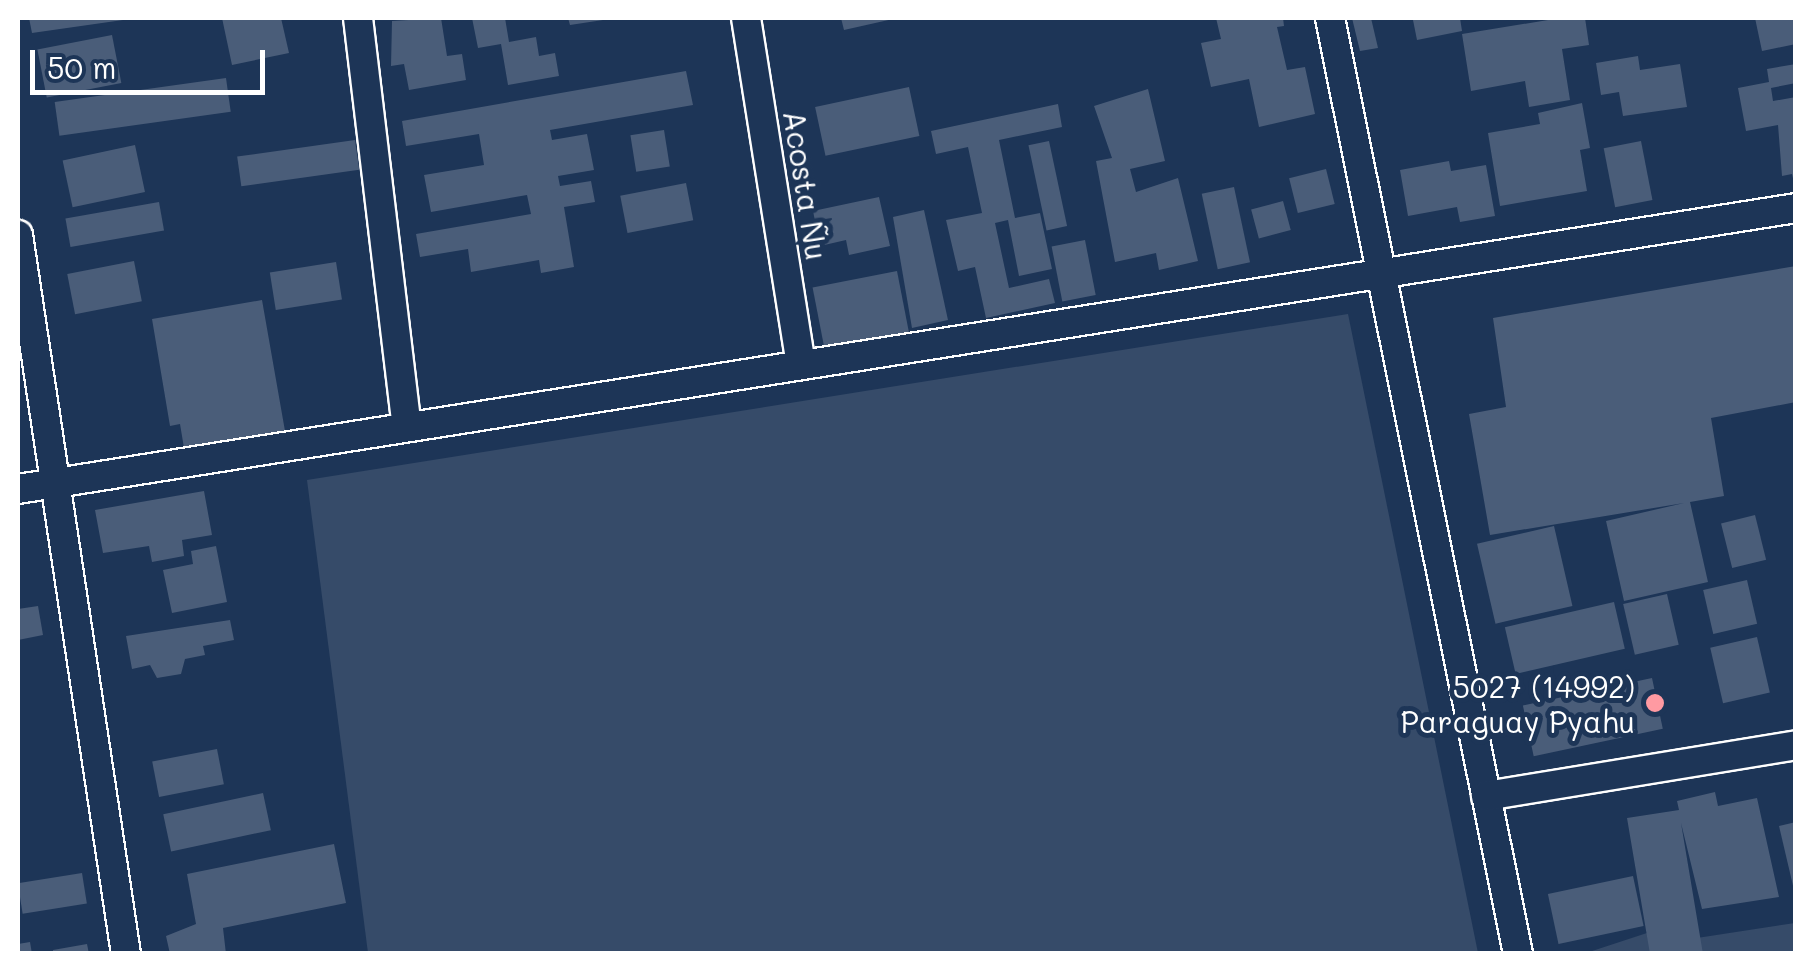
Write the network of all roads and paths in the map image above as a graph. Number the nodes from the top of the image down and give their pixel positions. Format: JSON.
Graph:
{"nodes":[{"id":1,"x":358,"y":18,"type":"edge"},
{"id":2,"x":746,"y":18,"type":"edge"},
{"id":3,"x":1330,"y":18,"type":"edge"},
{"id":4,"x":1796,"y":208,"type":"edge"},
{"id":5,"x":18,"y":235,"type":"edge"},
{"id":6,"x":1384,"y":276,"type":"junction"},
{"id":7,"x":801,"y":364,"type":"junction"},
{"id":8,"x":406,"y":423,"type":"junction"},
{"id":9,"x":58,"y":482,"type":"junction"},
{"id":10,"x":18,"y":489,"type":"edge"},
{"id":11,"x":1796,"y":745,"type":"edge"},
{"id":12,"x":1486,"y":796,"type":"junction"},
{"id":13,"x":126,"y":954,"type":"edge"},
{"id":14,"x":1518,"y":954,"type":"edge"}],
"edges":[{"from":1,"to":8,"type":"street"},
{"from":2,"to":7,"type":"street","name":"Acosta Ñu"},
{"from":3,"to":6,"type":"street"},
{"from":4,"to":6,"type":"street"},
{"from":5,"to":9,"type":"street"},
{"from":6,"to":7,"type":"street"},
{"from":6,"to":12,"type":"street"},
{"from":7,"to":8,"type":"street"},
{"from":8,"to":9,"type":"street"},
{"from":9,"to":10,"type":"street"},
{"from":9,"to":13,"type":"street"},
{"from":11,"to":12,"type":"street"},
{"from":12,"to":14,"type":"street"}]}
